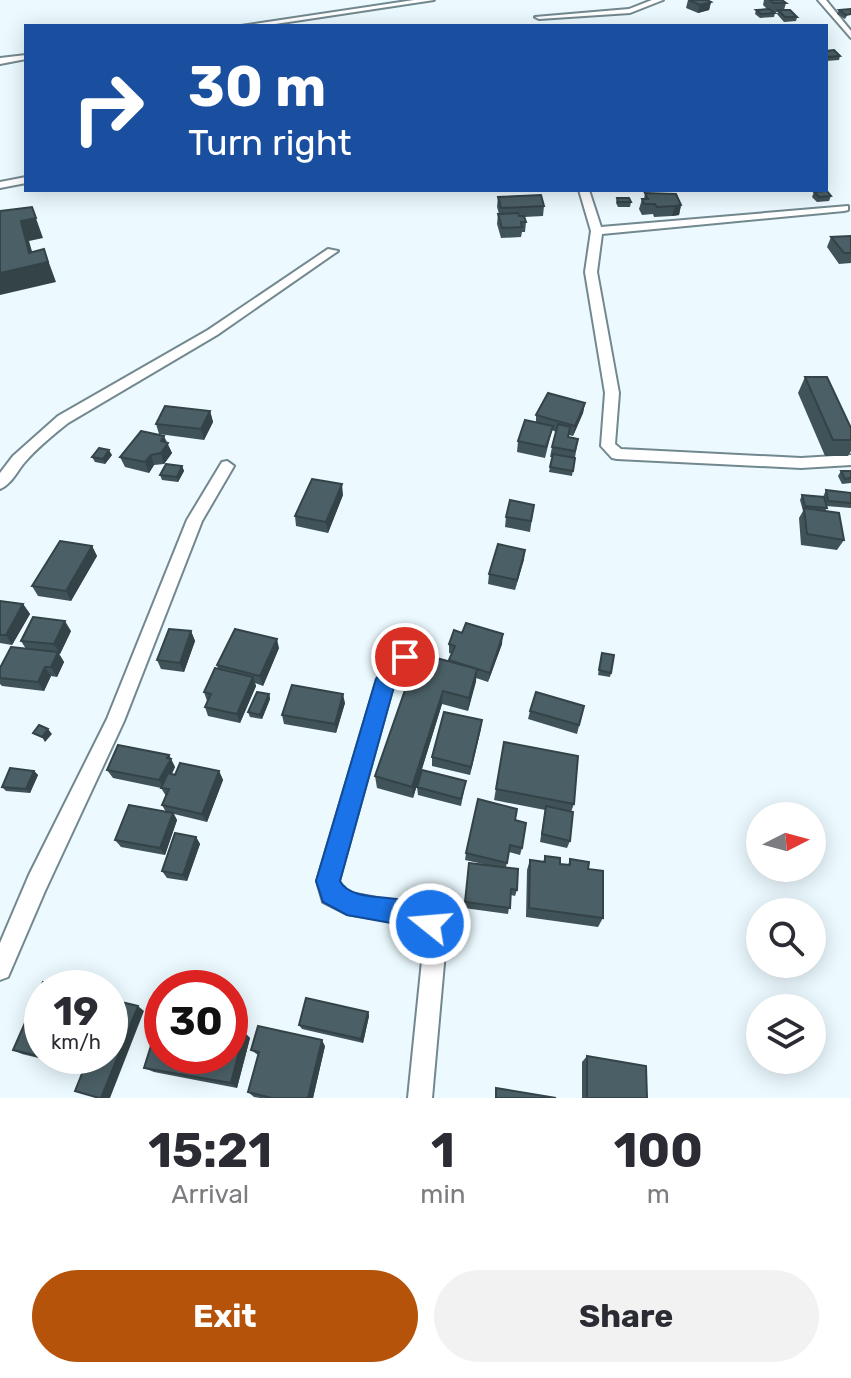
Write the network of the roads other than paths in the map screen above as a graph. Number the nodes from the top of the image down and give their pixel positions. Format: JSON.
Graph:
{"nodes":[{"id":1,"x":430,"y":0,"type":"edge"},
{"id":2,"x":659,"y":0,"type":"edge"},
{"id":3,"x":822,"y":0,"type":"edge"},
{"id":4,"x":539,"y":17,"type":"edge"},
{"id":5,"x":259,"y":24,"type":"edge"},
{"id":6,"x":851,"y":36,"type":"edge"},
{"id":7,"x":24,"y":57,"type":"edge"},
{"id":8,"x":0,"y":61,"type":"edge"},
{"id":9,"x":24,"y":180,"type":"edge"},
{"id":10,"x":0,"y":185,"type":"edge"},
{"id":11,"x":585,"y":192,"type":"edge"},
{"id":12,"x":835,"y":198,"type":"dead end"},
{"id":13,"x":848,"y":211,"type":"edge"},
{"id":14,"x":597,"y":231,"type":"junction"},
{"id":15,"x":332,"y":251,"type":"dead end"},
{"id":16,"x":851,"y":460,"type":"edge"},
{"id":17,"x":227,"y":466,"type":"dead end"},
{"id":18,"x":0,"y":484,"type":"edge"},
{"id":19,"x":405,"y":657,"type":"dead end"},
{"id":20,"x":0,"y":969,"type":"edge"},
{"id":21,"x":420,"y":1098,"type":"edge"}],
"edges":[{"from":1,"to":5,"type":"street"},
{"from":2,"to":4,"type":"street"},
{"from":3,"to":6,"type":"street"},
{"from":7,"to":8,"type":"street"},
{"from":9,"to":10,"type":"street"},
{"from":11,"to":14,"type":"street"},
{"from":12,"to":13,"type":"street"},
{"from":13,"to":14,"type":"street"},
{"from":14,"to":16,"type":"street"},
{"from":15,"to":18,"type":"street"},
{"from":17,"to":20,"type":"street"},
{"from":19,"to":21,"type":"street"}]}
